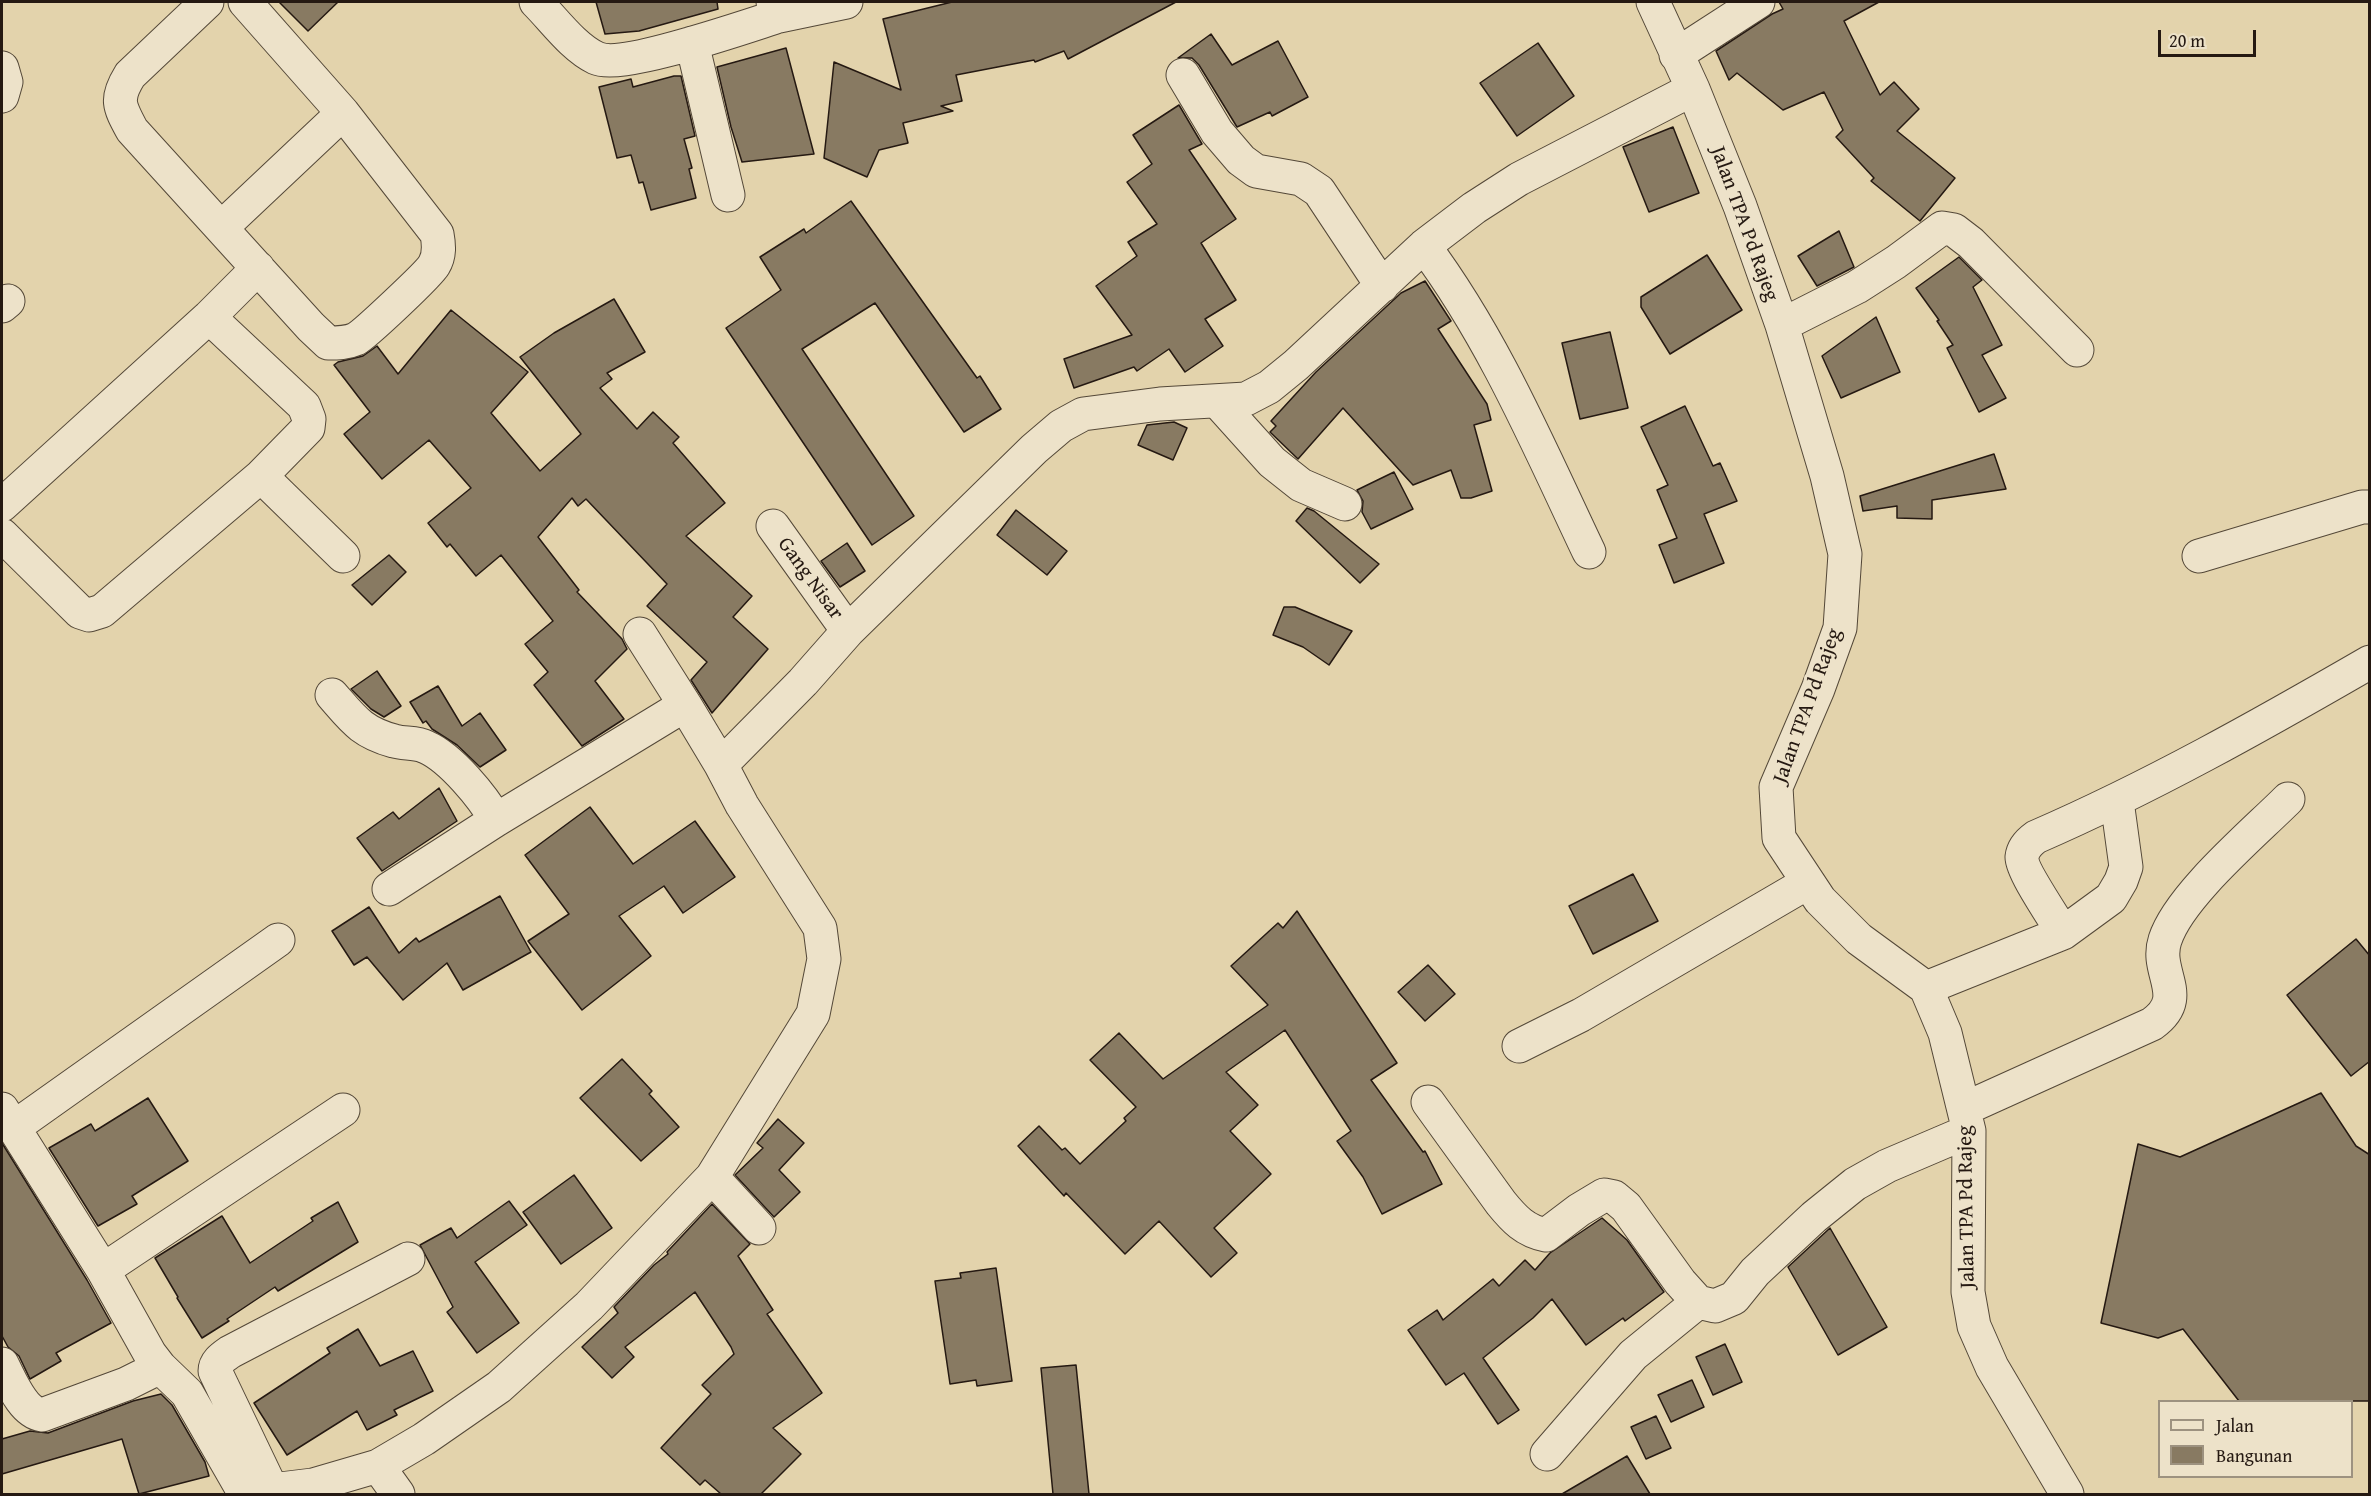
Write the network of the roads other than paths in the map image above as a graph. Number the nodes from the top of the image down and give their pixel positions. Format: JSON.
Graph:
{"nodes":[{"id":1,"x":207,"y":2,"type":"edge"},
{"id":2,"x":245,"y":2,"type":"edge"},
{"id":3,"x":846,"y":2,"type":"edge"},
{"id":4,"x":1653,"y":2,"type":"edge"},
{"id":5,"x":1758,"y":2,"type":"edge"},
{"id":6,"x":547,"y":5,"type":"edge"},
{"id":7,"x":776,"y":9,"type":"edge"},
{"id":8,"x":692,"y":43,"type":"junction"},
{"id":9,"x":1676,"y":55,"type":"junction"},
{"id":10,"x":2,"y":68,"type":"edge"},
{"id":11,"x":1184,"y":75,"type":"dead end"},
{"id":12,"x":1693,"y":89,"type":"junction"},
{"id":13,"x":2,"y":96,"type":"edge"},
{"id":14,"x":343,"y":113,"type":"junction"},
{"id":15,"x":728,"y":195,"type":"dead end"},
{"id":16,"x":221,"y":228,"type":"junction"},
{"id":17,"x":1424,"y":246,"type":"junction"},
{"id":18,"x":258,"y":268,"type":"junction"},
{"id":19,"x":1382,"y":286,"type":"junction"},
{"id":20,"x":209,"y":317,"type":"junction"},
{"id":21,"x":1782,"y":325,"type":"junction"},
{"id":22,"x":2077,"y":350,"type":"dead end"},
{"id":23,"x":1218,"y":402,"type":"junction"},
{"id":24,"x":261,"y":476,"type":"junction"},
{"id":25,"x":1345,"y":504,"type":"dead end"},
{"id":26,"x":2,"y":505,"type":"edge"},
{"id":27,"x":2370,"y":507,"type":"edge"},
{"id":28,"x":773,"y":526,"type":"dead end"},
{"id":29,"x":2,"y":535,"type":"edge"},
{"id":30,"x":1589,"y":552,"type":"dead end"},
{"id":31,"x":343,"y":556,"type":"dead end"},
{"id":32,"x":2199,"y":556,"type":"dead end"},
{"id":33,"x":848,"y":632,"type":"junction"},
{"id":34,"x":640,"y":634,"type":"dead end"},
{"id":35,"x":2370,"y":662,"type":"edge"},
{"id":36,"x":332,"y":695,"type":"dead end"},
{"id":37,"x":685,"y":705,"type":"junction"},
{"id":38,"x":721,"y":765,"type":"junction"},
{"id":39,"x":2288,"y":799,"type":"dead end"},
{"id":40,"x":2116,"y":801,"type":"junction"},
{"id":41,"x":496,"y":820,"type":"junction"},
{"id":42,"x":1807,"y":883,"type":"junction"},
{"id":43,"x":389,"y":889,"type":"dead end"},
{"id":44,"x":2063,"y":933,"type":"junction"},
{"id":45,"x":278,"y":940,"type":"dead end"},
{"id":46,"x":1926,"y":988,"type":"junction"},
{"id":47,"x":1519,"y":1046,"type":"dead end"},
{"id":48,"x":1428,"y":1102,"type":"dead end"},
{"id":49,"x":343,"y":1110,"type":"dead end"},
{"id":50,"x":7,"y":1118,"type":"edge"},
{"id":51,"x":1966,"y":1120,"type":"junction"},
{"id":52,"x":712,"y":1177,"type":"junction"},
{"id":53,"x":759,"y":1228,"type":"dead end"},
{"id":54,"x":408,"y":1259,"type":"dead end"},
{"id":55,"x":103,"y":1270,"type":"junction"},
{"id":56,"x":1698,"y":1302,"type":"junction"},
{"id":57,"x":2,"y":1364,"type":"edge"},
{"id":58,"x":160,"y":1367,"type":"junction"},
{"id":59,"x":1547,"y":1454,"type":"dead end"},
{"id":60,"x":378,"y":1466,"type":"junction"},
{"id":61,"x":258,"y":1493,"type":"edge"},
{"id":62,"x":398,"y":1494,"type":"edge"},
{"id":63,"x":2067,"y":1494,"type":"edge"}],
"edges":[{"from":1,"to":16,"type":"street"},
{"from":2,"to":14,"type":"street"},
{"from":3,"to":7,"type":"street"},
{"from":4,"to":9,"type":"street","name":"Jalan TPA Pd Rajeg"},
{"from":5,"to":9,"type":"street"},
{"from":6,"to":8,"type":"street"},
{"from":7,"to":8,"type":"street"},
{"from":8,"to":15,"type":"street"},
{"from":9,"to":12,"type":"street","name":"Jalan TPA Pd Rajeg"},
{"from":10,"to":13,"type":"street"},
{"from":11,"to":19,"type":"street"},
{"from":12,"to":17,"type":"street"},
{"from":12,"to":21,"type":"street","name":"Jalan TPA Pd Rajeg"},
{"from":14,"to":16,"type":"street"},
{"from":14,"to":18,"type":"street"},
{"from":16,"to":18,"type":"street"},
{"from":17,"to":19,"type":"street"},
{"from":17,"to":30,"type":"street"},
{"from":18,"to":20,"type":"street"},
{"from":19,"to":23,"type":"street"},
{"from":20,"to":24,"type":"street"},
{"from":20,"to":26,"type":"street"},
{"from":21,"to":22,"type":"street"},
{"from":21,"to":42,"type":"street","name":"Jalan TPA Pd Rajeg"},
{"from":23,"to":25,"type":"street"},
{"from":23,"to":33,"type":"street"},
{"from":24,"to":29,"type":"street"},
{"from":24,"to":31,"type":"street"},
{"from":27,"to":32,"type":"street"},
{"from":28,"to":33,"type":"street","name":"Gang Nisar"},
{"from":33,"to":38,"type":"street"},
{"from":34,"to":37,"type":"street"},
{"from":35,"to":40,"type":"street"},
{"from":36,"to":41,"type":"street"},
{"from":37,"to":38,"type":"street"},
{"from":37,"to":41,"type":"street"},
{"from":38,"to":52,"type":"street"},
{"from":39,"to":51,"type":"street"},
{"from":40,"to":44,"type":"street"},
{"from":40,"to":44,"type":"street"},
{"from":41,"to":43,"type":"street"},
{"from":42,"to":46,"type":"street","name":"Jalan TPA Pd Rajeg"},
{"from":42,"to":47,"type":"street"},
{"from":44,"to":46,"type":"street"},
{"from":45,"to":50,"type":"street"},
{"from":46,"to":51,"type":"street","name":"Jalan TPA Pd Rajeg"},
{"from":48,"to":56,"type":"street"},
{"from":49,"to":55,"type":"street"},
{"from":50,"to":55,"type":"street"},
{"from":51,"to":56,"type":"street"},
{"from":51,"to":63,"type":"street","name":"Jalan TPA Pd Rajeg"},
{"from":52,"to":53,"type":"street"},
{"from":52,"to":60,"type":"street"},
{"from":54,"to":61,"type":"street"},
{"from":55,"to":58,"type":"street"},
{"from":56,"to":59,"type":"street"},
{"from":57,"to":58,"type":"street"},
{"from":58,"to":61,"type":"street"},
{"from":60,"to":61,"type":"street"},
{"from":60,"to":62,"type":"street"}]}
